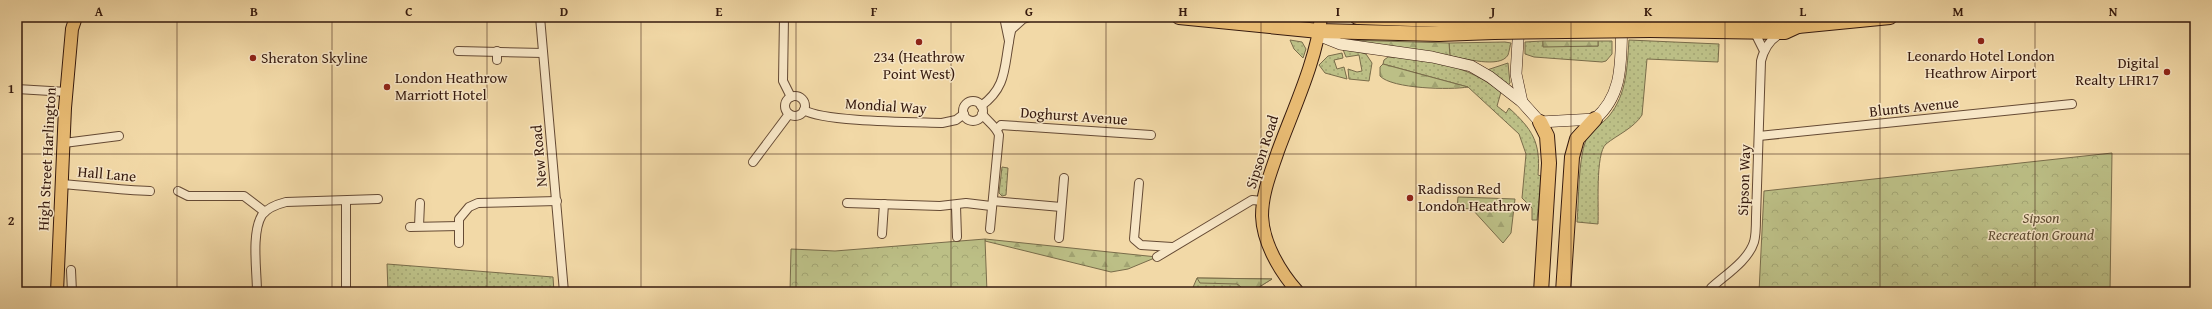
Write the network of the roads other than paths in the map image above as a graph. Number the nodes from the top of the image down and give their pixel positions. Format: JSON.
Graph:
{"nodes":[{"id":1,"x":68,"y":17,"type":"edge"},
{"id":2,"x":76,"y":17,"type":"edge"},
{"id":3,"x":540,"y":17,"type":"edge"},
{"id":4,"x":1004,"y":17,"type":"edge"},
{"id":5,"x":1014,"y":17,"type":"edge"},
{"id":6,"x":1030,"y":17,"type":"edge"},
{"id":7,"x":1179,"y":17,"type":"edge"},
{"id":8,"x":1321,"y":17,"type":"edge"},
{"id":9,"x":1357,"y":17,"type":"edge"},
{"id":10,"x":1519,"y":17,"type":"edge"},
{"id":11,"x":1623,"y":17,"type":"edge"},
{"id":12,"x":1890,"y":17,"type":"edge"},
{"id":13,"x":786,"y":18,"type":"edge"},
{"id":14,"x":1649,"y":25,"type":"junction"},
{"id":15,"x":1798,"y":26,"type":"junction"},
{"id":16,"x":1494,"y":27,"type":"junction"},
{"id":17,"x":1012,"y":28,"type":"junction"},
{"id":18,"x":72,"y":29,"type":"junction"},
{"id":19,"x":1319,"y":31,"type":"junction"},
{"id":20,"x":1754,"y":31,"type":"junction"},
{"id":21,"x":1785,"y":32,"type":"junction"},
{"id":22,"x":1009,"y":41,"type":"junction"},
{"id":23,"x":458,"y":51,"type":"dead end"},
{"id":24,"x":497,"y":51,"type":"junction"},
{"id":25,"x":1764,"y":51,"type":"junction"},
{"id":26,"x":543,"y":53,"type":"junction"},
{"id":27,"x":497,"y":60,"type":"dead end"},
{"id":28,"x":17,"y":89,"type":"edge"},
{"id":29,"x":67,"y":92,"type":"junction"},
{"id":30,"x":791,"y":97,"type":"junction"},
{"id":31,"x":1522,"y":102,"type":"junction"},
{"id":32,"x":2072,"y":104,"type":"dead end"},
{"id":33,"x":981,"y":106,"type":"junction"},
{"id":34,"x":804,"y":110,"type":"junction"},
{"id":35,"x":789,"y":114,"type":"junction"},
{"id":36,"x":964,"y":114,"type":"junction"},
{"id":37,"x":982,"y":114,"type":"junction"},
{"id":38,"x":1595,"y":119,"type":"junction"},
{"id":39,"x":1540,"y":122,"type":"junction"},
{"id":40,"x":997,"y":129,"type":"junction"},
{"id":41,"x":1151,"y":135,"type":"dead end"},
{"id":42,"x":118,"y":136,"type":"dead end"},
{"id":43,"x":1760,"y":136,"type":"junction"},
{"id":44,"x":64,"y":143,"type":"junction"},
{"id":45,"x":753,"y":162,"type":"dead end"},
{"id":46,"x":1064,"y":178,"type":"dead end"},
{"id":47,"x":1139,"y":183,"type":"dead end"},
{"id":48,"x":62,"y":184,"type":"junction"},
{"id":49,"x":150,"y":191,"type":"dead end"},
{"id":50,"x":178,"y":191,"type":"dead end"},
{"id":51,"x":378,"y":199,"type":"dead end"},
{"id":52,"x":346,"y":200,"type":"junction"},
{"id":53,"x":557,"y":201,"type":"junction"},
{"id":54,"x":1263,"y":201,"type":"junction"},
{"id":55,"x":420,"y":203,"type":"dead end"},
{"id":56,"x":847,"y":203,"type":"dead end"},
{"id":57,"x":884,"y":204,"type":"junction"},
{"id":58,"x":992,"y":204,"type":"junction"},
{"id":59,"x":956,"y":206,"type":"junction"},
{"id":60,"x":1061,"y":207,"type":"junction"},
{"id":61,"x":265,"y":212,"type":"junction"},
{"id":62,"x":419,"y":226,"type":"junction"},
{"id":63,"x":459,"y":226,"type":"junction"},
{"id":64,"x":410,"y":227,"type":"dead end"},
{"id":65,"x":990,"y":229,"type":"dead end"},
{"id":66,"x":882,"y":234,"type":"dead end"},
{"id":67,"x":957,"y":236,"type":"dead end"},
{"id":68,"x":1058,"y":238,"type":"dead end"},
{"id":69,"x":459,"y":243,"type":"dead end"},
{"id":70,"x":1173,"y":247,"type":"junction"},
{"id":71,"x":1157,"y":256,"type":"dead end"},
{"id":72,"x":57,"y":278,"type":"junction"},
{"id":73,"x":57,"y":292,"type":"edge"},
{"id":74,"x":72,"y":292,"type":"edge"},
{"id":75,"x":257,"y":292,"type":"edge"},
{"id":76,"x":346,"y":292,"type":"edge"},
{"id":77,"x":564,"y":292,"type":"edge"},
{"id":78,"x":1298,"y":292,"type":"edge"},
{"id":79,"x":1541,"y":292,"type":"edge"},
{"id":80,"x":1563,"y":292,"type":"edge"},
{"id":81,"x":1711,"y":292,"type":"edge"}],
"edges":[{"from":1,"to":18,"type":"main road","name":"High Street Harlington"},
{"from":2,"to":18,"type":"main road","name":"High Street Harlington"},
{"from":3,"to":26,"type":"street","name":"New Road"},
{"from":4,"to":22,"type":"street"},
{"from":5,"to":17,"type":"street"},
{"from":6,"to":17,"type":"street"},
{"from":7,"to":19,"type":"highway"},
{"from":8,"to":19,"type":"main road","name":"Sipson Road"},
{"from":9,"to":16,"type":"highway"},
{"from":10,"to":31,"type":"street"},
{"from":11,"to":38,"type":"street"},
{"from":12,"to":15,"type":"highway"},
{"from":13,"to":30,"type":"street"},
{"from":14,"to":15,"type":"highway"},
{"from":14,"to":16,"type":"highway","bridge":true},
{"from":14,"to":20,"type":"highway"},
{"from":15,"to":21,"type":"highway"},
{"from":16,"to":19,"type":"highway"},
{"from":17,"to":22,"type":"street"},
{"from":18,"to":29,"type":"main road","name":"High Street Harlington"},
{"from":19,"to":31,"type":"street"},
{"from":19,"to":54,"type":"main road","name":"Sipson Road"},
{"from":20,"to":21,"type":"highway"},
{"from":20,"to":25,"type":"street"},
{"from":21,"to":25,"type":"street"},
{"from":22,"to":33,"type":"street"},
{"from":23,"to":24,"type":"street"},
{"from":24,"to":26,"type":"street"},
{"from":24,"to":27,"type":"street"},
{"from":25,"to":43,"type":"street","name":"Sipson Way"},
{"from":26,"to":53,"type":"street","name":"New Road"},
{"from":28,"to":29,"type":"street"},
{"from":29,"to":44,"type":"main road","name":"High Street Harlington"},
{"from":30,"to":34,"type":"street"},
{"from":30,"to":35,"type":"street"},
{"from":31,"to":39,"type":"street"},
{"from":32,"to":43,"type":"street","name":"Blunts Avenue"},
{"from":33,"to":36,"type":"street"},
{"from":33,"to":37,"type":"street"},
{"from":34,"to":35,"type":"street"},
{"from":34,"to":36,"type":"street","name":"Mondial Way"},
{"from":35,"to":45,"type":"street"},
{"from":36,"to":37,"type":"street"},
{"from":37,"to":40,"type":"street"},
{"from":38,"to":39,"type":"street"},
{"from":38,"to":80,"type":"highway"},
{"from":39,"to":79,"type":"highway"},
{"from":40,"to":41,"type":"street","name":"Doghurst Avenue"},
{"from":40,"to":58,"type":"street"},
{"from":42,"to":44,"type":"street"},
{"from":43,"to":81,"type":"street","name":"Sipson Way"},
{"from":44,"to":48,"type":"main road","name":"High Street Harlington"},
{"from":46,"to":60,"type":"street"},
{"from":47,"to":70,"type":"street"},
{"from":48,"to":49,"type":"street","name":"Hall Lane"},
{"from":48,"to":72,"type":"main road","name":"High Street Harlington"},
{"from":50,"to":61,"type":"street"},
{"from":51,"to":52,"type":"street"},
{"from":52,"to":61,"type":"street"},
{"from":52,"to":76,"type":"street"},
{"from":53,"to":63,"type":"street"},
{"from":53,"to":77,"type":"street","name":"New Road"},
{"from":54,"to":70,"type":"street"},
{"from":54,"to":78,"type":"main road","name":"Sipson Road"},
{"from":55,"to":62,"type":"street"},
{"from":56,"to":57,"type":"street"},
{"from":57,"to":59,"type":"street"},
{"from":57,"to":66,"type":"street"},
{"from":58,"to":59,"type":"street"},
{"from":58,"to":60,"type":"street"},
{"from":58,"to":65,"type":"street"},
{"from":59,"to":67,"type":"street"},
{"from":60,"to":68,"type":"street"},
{"from":61,"to":75,"type":"street"},
{"from":62,"to":63,"type":"street"},
{"from":62,"to":64,"type":"street"},
{"from":63,"to":69,"type":"street"},
{"from":70,"to":71,"type":"street"},
{"from":72,"to":73,"type":"main road","name":"High Street Harlington"},
{"from":72,"to":74,"type":"street"}]}
